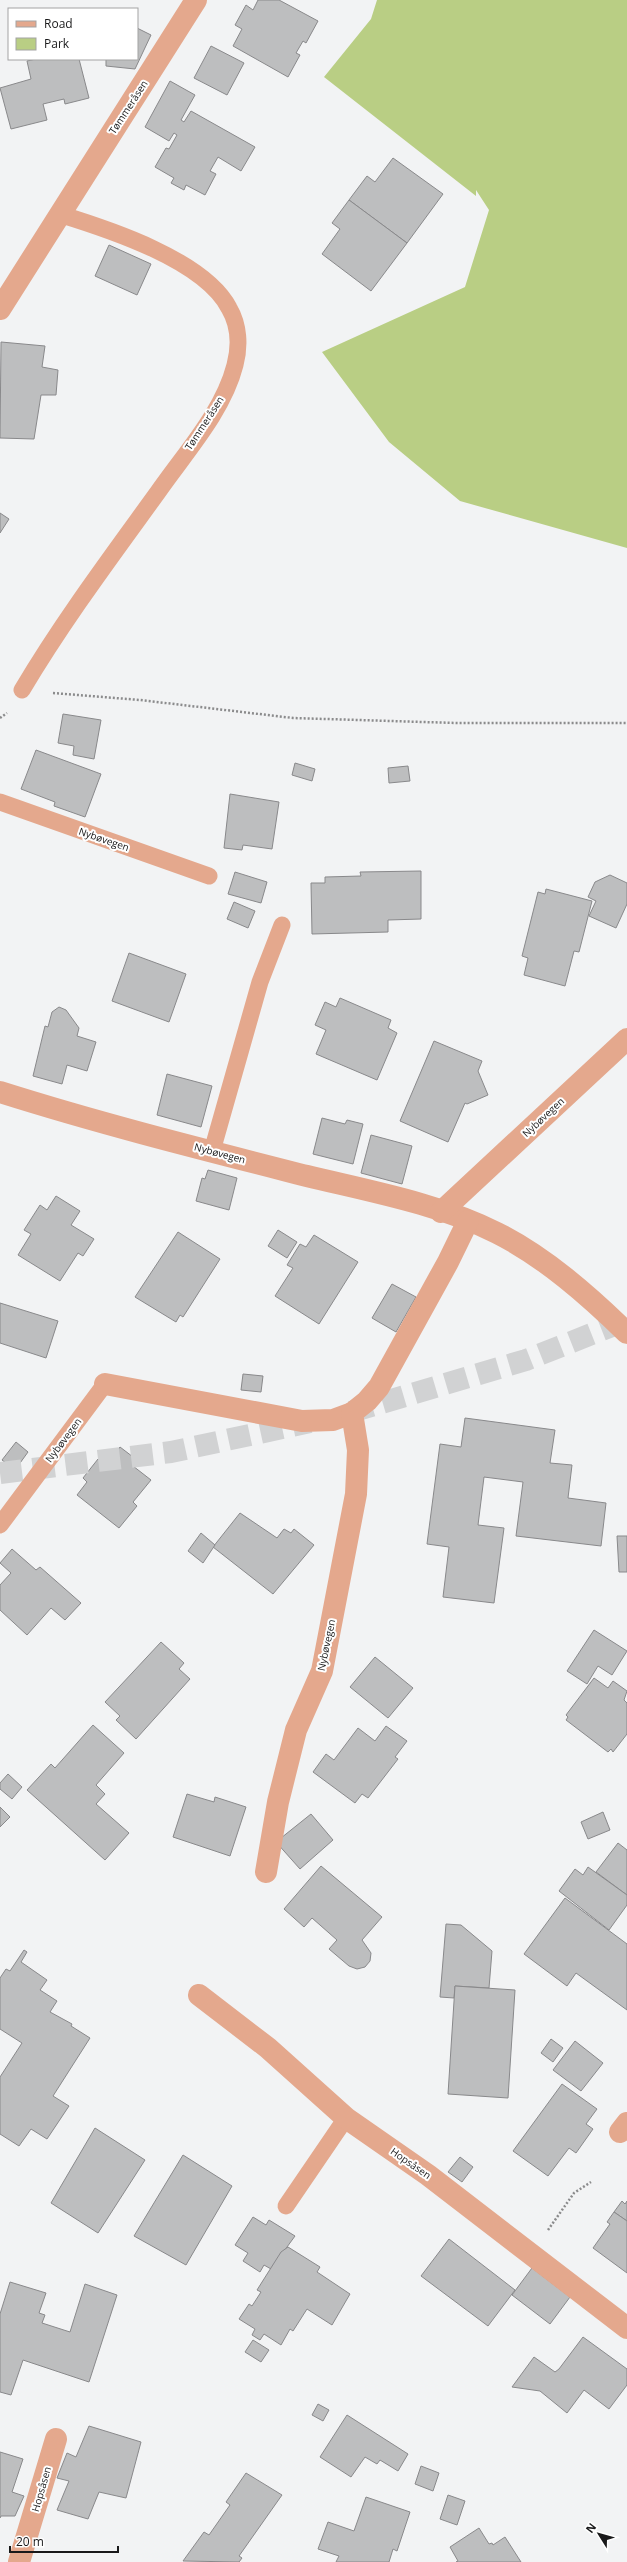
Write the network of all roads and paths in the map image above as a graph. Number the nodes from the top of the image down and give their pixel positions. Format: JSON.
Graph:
{"nodes":[{"id":1,"x":196,"y":0,"type":"edge"},
{"id":2,"x":59,"y":214,"type":"junction"},
{"id":3,"x":0,"y":309,"type":"edge"},
{"id":4,"x":22,"y":690,"type":"joint"},
{"id":5,"x":627,"y":723,"type":"edge"},
{"id":6,"x":0,"y":802,"type":"edge"},
{"id":7,"x":209,"y":876,"type":"dead end"},
{"id":8,"x":282,"y":926,"type":"dead end"},
{"id":9,"x":627,"y":1039,"type":"edge"},
{"id":10,"x":0,"y":1092,"type":"edge"},
{"id":11,"x":212,"y":1151,"type":"junction"},
{"id":12,"x":441,"y":1212,"type":"junction"},
{"id":13,"x":468,"y":1220,"type":"junction"},
{"id":14,"x":627,"y":1333,"type":"edge"},
{"id":15,"x":105,"y":1384,"type":"joint"},
{"id":16,"x":352,"y":1414,"type":"junction"},
{"id":17,"x":0,"y":1525,"type":"edge"},
{"id":18,"x":266,"y":1872,"type":"dead end"},
{"id":19,"x":199,"y":1995,"type":"dead end"},
{"id":20,"x":346,"y":2118,"type":"junction"},
{"id":21,"x":591,"y":2182,"type":"dead end"},
{"id":22,"x":286,"y":2206,"type":"dead end"},
{"id":23,"x":531,"y":2254,"type":"junction"},
{"id":24,"x":627,"y":2328,"type":"edge"},
{"id":25,"x":56,"y":2439,"type":"dead end"},
{"id":26,"x":19,"y":2562,"type":"edge"}],
"edges":[{"from":1,"to":2,"type":"street","name":"Tømmeråsen"},
{"from":2,"to":3,"type":"street","name":"Tømmeråsen"},
{"from":2,"to":4,"type":"lane","name":"Tømmeråsen"},
{"from":4,"to":5,"type":"path"},
{"from":6,"to":7,"type":"lane","name":"Nybøvegen"},
{"from":8,"to":11,"type":"lane"},
{"from":9,"to":12,"type":"street","name":"Nybøvegen"},
{"from":10,"to":11,"type":"street","name":"Nybøvegen"},
{"from":11,"to":12,"type":"street","name":"Nybøvegen"},
{"from":12,"to":13,"type":"street","name":"Nybøvegen"},
{"from":13,"to":14,"type":"street","name":"Nybøvegen"},
{"from":13,"to":16,"type":"street","name":"Nybøvegen"},
{"from":15,"to":16,"type":"street","name":"Nybøvegen"},
{"from":15,"to":17,"type":"lane","name":"Nybøvegen"},
{"from":16,"to":18,"type":"street","name":"Nybøvegen"},
{"from":19,"to":20,"type":"street","name":"Hopsåsen"},
{"from":20,"to":22,"type":"lane"},
{"from":20,"to":23,"type":"street","name":"Hopsåsen"},
{"from":21,"to":23,"type":"path"},
{"from":23,"to":24,"type":"street","name":"Hopsåsen"},
{"from":25,"to":26,"type":"street","name":"Hopsåsen"}]}
